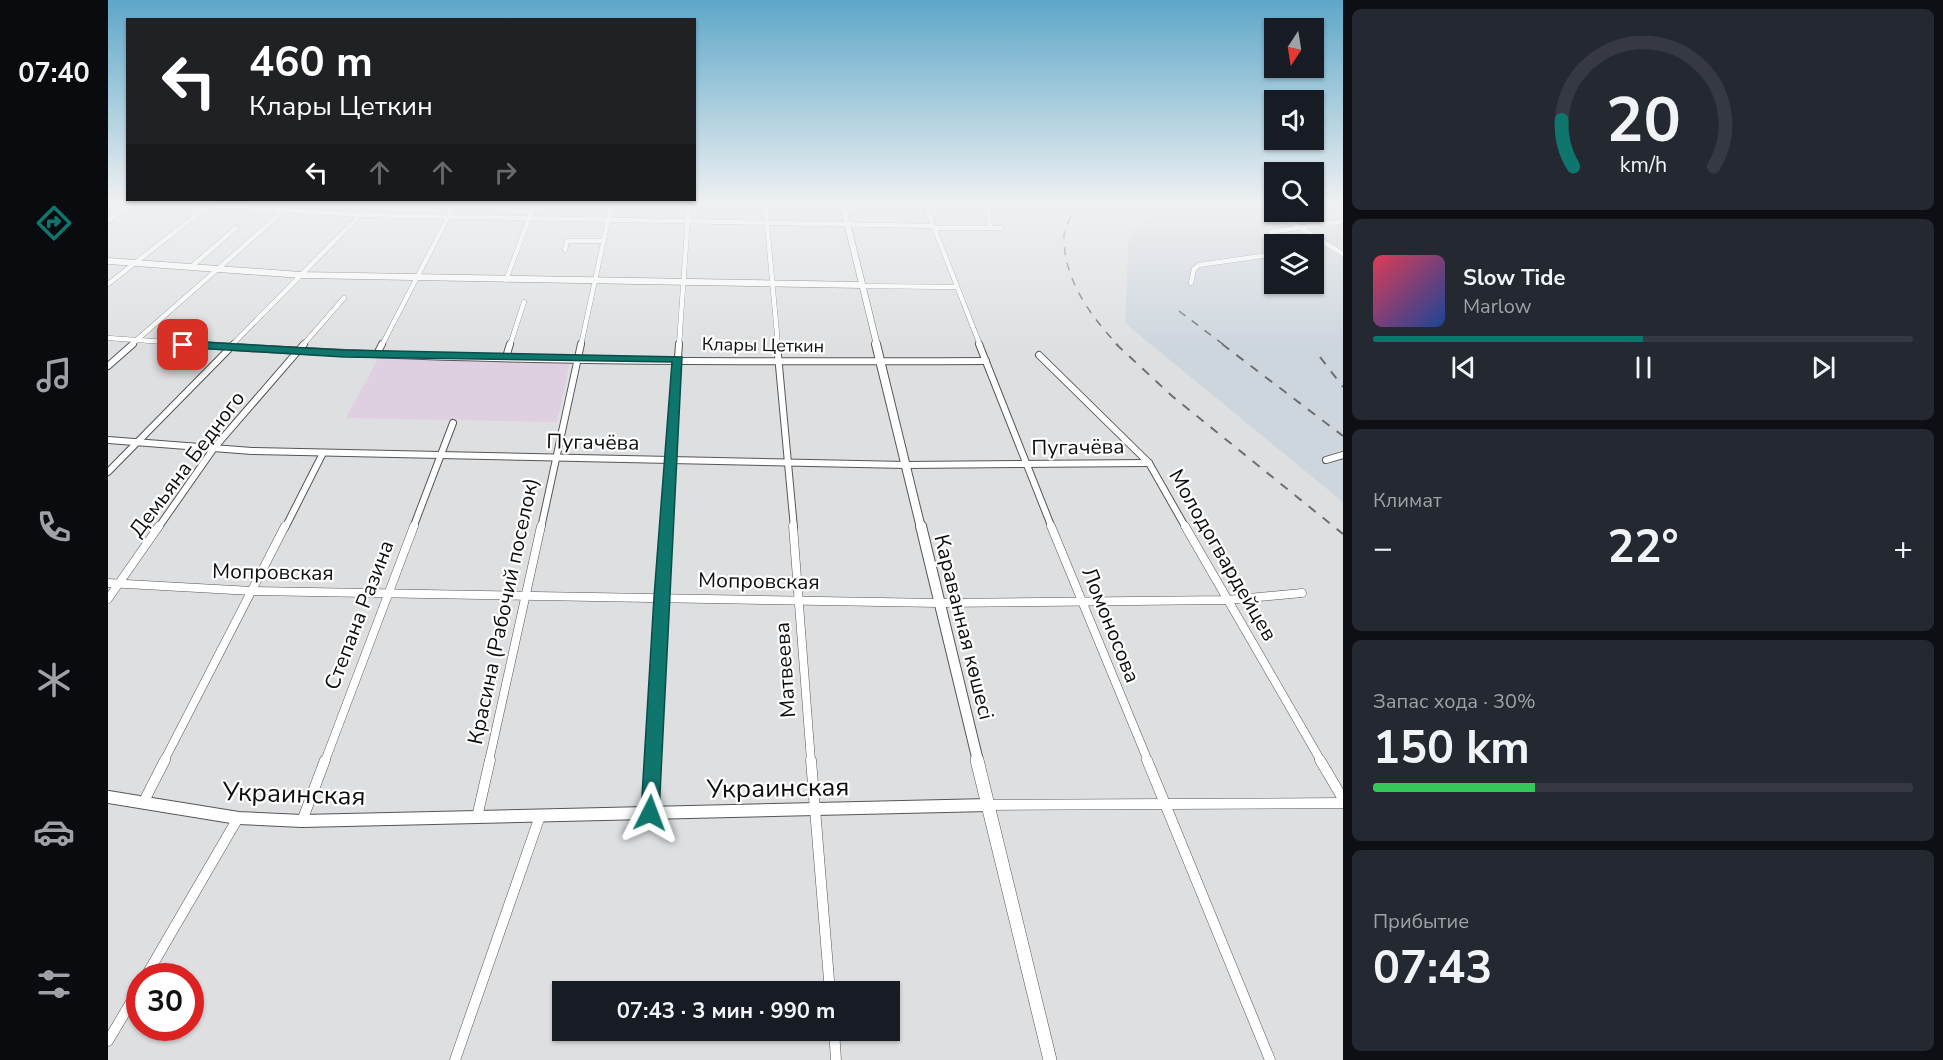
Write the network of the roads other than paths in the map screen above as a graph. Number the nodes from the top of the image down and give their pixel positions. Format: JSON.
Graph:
{"nodes":[{"id":1,"x":150,"y":251,"type":"edge"},
{"id":2,"x":208,"y":251,"type":"edge"},
{"id":3,"x":238,"y":251,"type":"edge"},
{"id":4,"x":325,"y":251,"type":"edge"},
{"id":5,"x":431,"y":251,"type":"edge"},
{"id":6,"x":517,"y":251,"type":"edge"},
{"id":7,"x":601,"y":251,"type":"edge"},
{"id":8,"x":685,"y":251,"type":"edge"},
{"id":9,"x":769,"y":251,"type":"edge"},
{"id":10,"x":854,"y":251,"type":"edge"},
{"id":11,"x":941,"y":251,"type":"edge"},
{"id":12,"x":1264,"y":256,"type":"edge"},
{"id":13,"x":108,"y":261,"type":"edge"},
{"id":14,"x":135,"y":263,"type":"junction"},
{"id":15,"x":190,"y":267,"type":"junction"},
{"id":16,"x":218,"y":269,"type":"junction"},
{"id":17,"x":301,"y":275,"type":"junction"},
{"id":18,"x":417,"y":278,"type":"junction"},
{"id":19,"x":506,"y":280,"type":"junction"},
{"id":20,"x":594,"y":282,"type":"junction"},
{"id":21,"x":683,"y":283,"type":"junction"},
{"id":22,"x":1191,"y":283,"type":"dead end"},
{"id":23,"x":108,"y":284,"type":"edge"},
{"id":24,"x":772,"y":284,"type":"junction"},
{"id":25,"x":862,"y":286,"type":"junction"},
{"id":26,"x":955,"y":287,"type":"junction"},
{"id":27,"x":344,"y":298,"type":"dead end"},
{"id":28,"x":524,"y":302,"type":"dead end"},
{"id":29,"x":108,"y":338,"type":"edge"},
{"id":30,"x":137,"y":341,"type":"junction"},
{"id":31,"x":230,"y":348,"type":"junction"},
{"id":32,"x":297,"y":352,"type":"junction"},
{"id":33,"x":377,"y":354,"type":"junction"},
{"id":34,"x":1040,"y":355,"type":"dead end"},
{"id":35,"x":506,"y":357,"type":"junction"},
{"id":36,"x":577,"y":358,"type":"junction"},
{"id":37,"x":678,"y":359,"type":"junction"},
{"id":38,"x":779,"y":360,"type":"junction"},
{"id":39,"x":880,"y":361,"type":"junction"},
{"id":40,"x":986,"y":361,"type":"junction"},
{"id":41,"x":108,"y":366,"type":"edge"},
{"id":42,"x":453,"y":423,"type":"dead end"},
{"id":43,"x":108,"y":440,"type":"edge"},
{"id":44,"x":138,"y":442,"type":"junction"},
{"id":45,"x":214,"y":448,"type":"junction"},
{"id":46,"x":323,"y":453,"type":"junction"},
{"id":47,"x":440,"y":455,"type":"junction"},
{"id":48,"x":1343,"y":455,"type":"edge"},
{"id":49,"x":555,"y":458,"type":"junction"},
{"id":50,"x":671,"y":460,"type":"junction"},
{"id":51,"x":1326,"y":460,"type":"dead end"},
{"id":52,"x":788,"y":462,"type":"junction"},
{"id":53,"x":1149,"y":463,"type":"junction"},
{"id":54,"x":1026,"y":464,"type":"junction"},
{"id":55,"x":906,"y":465,"type":"junction"},
{"id":56,"x":108,"y":472,"type":"edge"},
{"id":57,"x":108,"y":583,"type":"edge"},
{"id":58,"x":118,"y":584,"type":"junction"},
{"id":59,"x":252,"y":591,"type":"junction"},
{"id":60,"x":389,"y":592,"type":"junction"},
{"id":61,"x":1302,"y":593,"type":"dead end"},
{"id":62,"x":525,"y":595,"type":"junction"},
{"id":63,"x":661,"y":597,"type":"junction"},
{"id":64,"x":108,"y":599,"type":"edge"},
{"id":65,"x":800,"y":600,"type":"junction"},
{"id":66,"x":1227,"y":600,"type":"junction"},
{"id":67,"x":939,"y":603,"type":"junction"},
{"id":68,"x":1083,"y":603,"type":"junction"},
{"id":69,"x":108,"y":796,"type":"edge"},
{"id":70,"x":1343,"y":799,"type":"edge"},
{"id":71,"x":144,"y":801,"type":"junction"},
{"id":72,"x":1343,"y":803,"type":"edge"},
{"id":73,"x":1164,"y":804,"type":"junction"},
{"id":74,"x":989,"y":805,"type":"junction"},
{"id":75,"x":814,"y":809,"type":"junction"},
{"id":76,"x":650,"y":813,"type":"junction"},
{"id":77,"x":540,"y":816,"type":"junction"},
{"id":78,"x":477,"y":817,"type":"junction"},
{"id":79,"x":238,"y":818,"type":"junction"},
{"id":80,"x":302,"y":821,"type":"junction"},
{"id":81,"x":154,"y":963,"type":"edge"},
{"id":82,"x":829,"y":981,"type":"edge"},
{"id":83,"x":126,"y":1011,"type":"edge"},
{"id":84,"x":108,"y":1041,"type":"edge"},
{"id":85,"x":835,"y":1041,"type":"edge"},
{"id":86,"x":455,"y":1060,"type":"edge"},
{"id":87,"x":836,"y":1060,"type":"edge"},
{"id":88,"x":1050,"y":1060,"type":"edge"},
{"id":89,"x":1270,"y":1060,"type":"edge"}],
"edges":[{"from":1,"to":14,"type":"street"},
{"from":2,"to":15,"type":"street"},
{"from":3,"to":16,"type":"street"},
{"from":4,"to":17,"type":"street"},
{"from":5,"to":18,"type":"street"},
{"from":6,"to":19,"type":"street"},
{"from":7,"to":20,"type":"street","name":"Красина (Рабочий поселок)"},
{"from":8,"to":21,"type":"street"},
{"from":9,"to":24,"type":"street","name":"Матвеева"},
{"from":10,"to":25,"type":"main road","name":"Караванная көшесі"},
{"from":11,"to":26,"type":"street","name":"Ломоносова"},
{"from":12,"to":22,"type":"street"},
{"from":13,"to":14,"type":"street"},
{"from":14,"to":15,"type":"street"},
{"from":14,"to":23,"type":"street"},
{"from":15,"to":16,"type":"street"},
{"from":16,"to":17,"type":"street"},
{"from":16,"to":30,"type":"street"},
{"from":17,"to":18,"type":"street"},
{"from":17,"to":31,"type":"street"},
{"from":18,"to":19,"type":"street"},
{"from":18,"to":33,"type":"street"},
{"from":19,"to":20,"type":"street"},
{"from":20,"to":21,"type":"street"},
{"from":20,"to":36,"type":"street","name":"Красина (Рабочий поселок)"},
{"from":21,"to":24,"type":"street"},
{"from":21,"to":37,"type":"street"},
{"from":24,"to":25,"type":"street"},
{"from":24,"to":38,"type":"street","name":"Матвеева"},
{"from":25,"to":26,"type":"street"},
{"from":25,"to":39,"type":"main road","name":"Караванная көшесі"},
{"from":26,"to":40,"type":"street","name":"Ломоносова"},
{"from":27,"to":32,"type":"street","name":"Демьяна Бедного"},
{"from":28,"to":35,"type":"street"},
{"from":29,"to":30,"type":"street","name":"Клары Цеткин"},
{"from":30,"to":31,"type":"street","name":"Клары Цеткин"},
{"from":30,"to":41,"type":"street"},
{"from":31,"to":32,"type":"street","name":"Клары Цеткин"},
{"from":31,"to":44,"type":"street"},
{"from":32,"to":33,"type":"street","name":"Клары Цеткин"},
{"from":32,"to":45,"type":"street","name":"Демьяна Бедного"},
{"from":33,"to":35,"type":"street","name":"Клары Цеткин"},
{"from":34,"to":53,"type":"street","name":"Молодогвардейцев"},
{"from":35,"to":36,"type":"street","name":"Клары Цеткин"},
{"from":36,"to":37,"type":"street","name":"Клары Цеткин"},
{"from":36,"to":49,"type":"street","name":"Красина (Рабочий поселок)"},
{"from":37,"to":38,"type":"street","name":"Клары Цеткин"},
{"from":37,"to":50,"type":"street"},
{"from":38,"to":39,"type":"street","name":"Клары Цеткин"},
{"from":38,"to":52,"type":"street","name":"Матвеева"},
{"from":39,"to":40,"type":"street","name":"Клары Цеткин"},
{"from":39,"to":55,"type":"main road","name":"Караванная көшесі"},
{"from":40,"to":54,"type":"street","name":"Ломоносова"},
{"from":42,"to":47,"type":"street","name":"Степана Разина"},
{"from":43,"to":44,"type":"street","name":"Пугачёва"},
{"from":44,"to":45,"type":"street","name":"Пугачёва"},
{"from":44,"to":56,"type":"street"},
{"from":45,"to":46,"type":"street","name":"Пугачёва"},
{"from":45,"to":58,"type":"street","name":"Демьяна Бедного"},
{"from":46,"to":47,"type":"street","name":"Пугачёва"},
{"from":46,"to":59,"type":"street"},
{"from":47,"to":49,"type":"street","name":"Пугачёва"},
{"from":47,"to":60,"type":"street","name":"Степана Разина"},
{"from":48,"to":51,"type":"street"},
{"from":49,"to":50,"type":"street","name":"Пугачёва"},
{"from":49,"to":62,"type":"street","name":"Красина (Рабочий поселок)"},
{"from":50,"to":52,"type":"street","name":"Пугачёва"},
{"from":50,"to":63,"type":"street"},
{"from":52,"to":55,"type":"street","name":"Пугачёва"},
{"from":52,"to":65,"type":"street","name":"Матвеева"},
{"from":53,"to":54,"type":"street","name":"Пугачёва"},
{"from":53,"to":66,"type":"street","name":"Молодогвардейцев"},
{"from":54,"to":55,"type":"street","name":"Пугачёва"},
{"from":54,"to":68,"type":"street","name":"Ломоносова"},
{"from":55,"to":67,"type":"main road","name":"Караванная көшесі"},
{"from":57,"to":58,"type":"street","name":"Мопровская"},
{"from":58,"to":59,"type":"street","name":"Мопровская"},
{"from":58,"to":64,"type":"street","name":"Демьяна Бедного"},
{"from":59,"to":60,"type":"street","name":"Мопровская"},
{"from":59,"to":71,"type":"street"},
{"from":60,"to":62,"type":"street","name":"Мопровская"},
{"from":60,"to":80,"type":"street","name":"Степана Разина"},
{"from":61,"to":66,"type":"street","name":"Мопровская"},
{"from":62,"to":63,"type":"street","name":"Мопровская"},
{"from":62,"to":78,"type":"street","name":"Красина (Рабочий поселок)"},
{"from":63,"to":65,"type":"street","name":"Мопровская"},
{"from":63,"to":76,"type":"street"},
{"from":65,"to":67,"type":"street","name":"Мопровская"},
{"from":65,"to":75,"type":"street","name":"Матвеева"},
{"from":66,"to":68,"type":"street","name":"Мопровская"},
{"from":66,"to":70,"type":"street","name":"Молодогвардейцев"},
{"from":67,"to":68,"type":"street","name":"Мопровская"},
{"from":67,"to":74,"type":"main road","name":"Караванная көшесі"},
{"from":68,"to":73,"type":"street","name":"Ломоносова"},
{"from":69,"to":71,"type":"street","name":"Украинская"},
{"from":71,"to":79,"type":"street","name":"Украинская"},
{"from":72,"to":73,"type":"street","name":"Украинская"},
{"from":73,"to":74,"type":"street","name":"Украинская"},
{"from":73,"to":89,"type":"street","name":"Ломоносова"},
{"from":74,"to":75,"type":"street","name":"Украинская"},
{"from":74,"to":88,"type":"main road","name":"Караванная көшесі"},
{"from":75,"to":76,"type":"street","name":"Украинская"},
{"from":75,"to":82,"type":"street","name":"Матвеева"},
{"from":76,"to":77,"type":"street","name":"Украинская"},
{"from":77,"to":78,"type":"street","name":"Украинская"},
{"from":77,"to":86,"type":"street"},
{"from":78,"to":80,"type":"street","name":"Украинская"},
{"from":79,"to":80,"type":"street","name":"Украинская"},
{"from":79,"to":81,"type":"street"},
{"from":83,"to":84,"type":"street"},
{"from":85,"to":87,"type":"street"}]}
